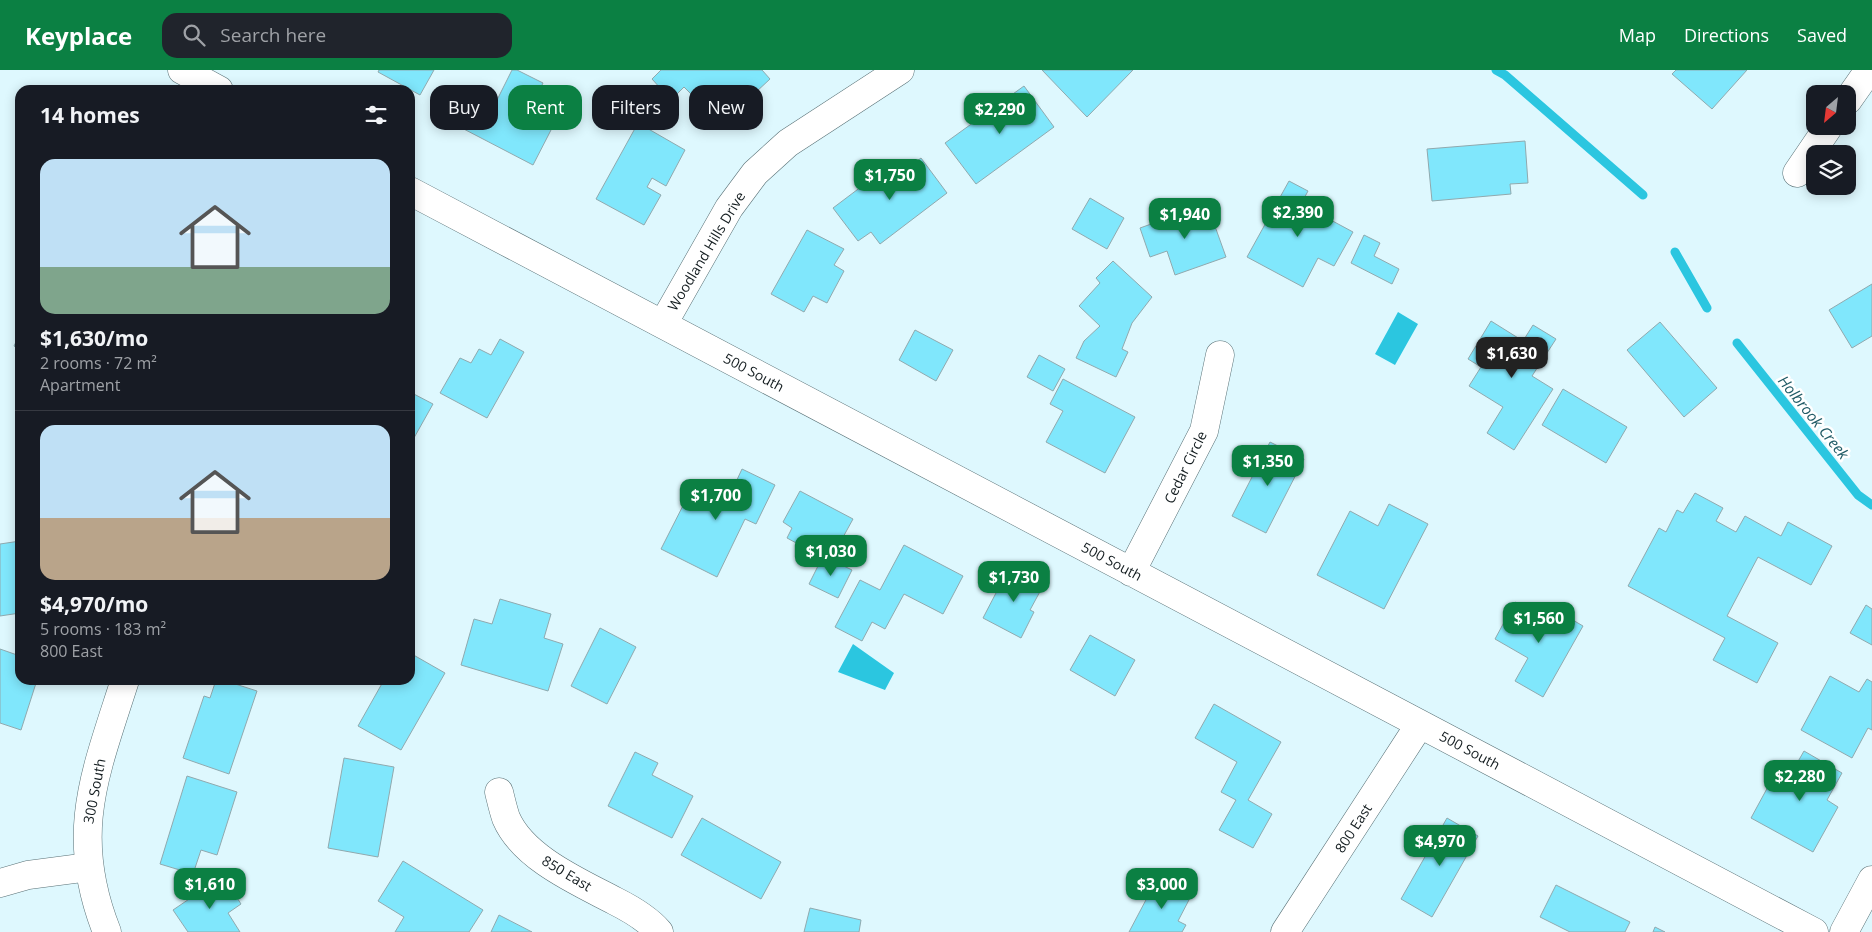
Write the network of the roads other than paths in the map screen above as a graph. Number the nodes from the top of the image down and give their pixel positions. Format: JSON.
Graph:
{"nodes":[{"id":1,"x":182,"y":70,"type":"edge"},
{"id":2,"x":900,"y":70,"type":"edge"},
{"id":3,"x":1869,"y":70,"type":"edge"},
{"id":4,"x":865,"y":79,"type":"edge"},
{"id":5,"x":210,"y":85,"type":"edge"},
{"id":6,"x":1856,"y":89,"type":"edge"},
{"id":7,"x":1823,"y":135,"type":"edge"},
{"id":8,"x":1797,"y":173,"type":"dead end"},
{"id":9,"x":415,"y":194,"type":"edge"},
{"id":10,"x":663,"y":324,"type":"junction"},
{"id":11,"x":1220,"y":355,"type":"dead end"},
{"id":12,"x":1131,"y":572,"type":"junction"},
{"id":13,"x":123,"y":685,"type":"edge"},
{"id":14,"x":1420,"y":724,"type":"junction"},
{"id":15,"x":499,"y":792,"type":"dead end"},
{"id":16,"x":89,"y":867,"type":"junction"},
{"id":17,"x":1872,"y":880,"type":"edge"},
{"id":18,"x":0,"y":883,"type":"edge"},
{"id":19,"x":107,"y":932,"type":"edge"},
{"id":20,"x":659,"y":932,"type":"edge"},
{"id":21,"x":1285,"y":932,"type":"edge"},
{"id":22,"x":1814,"y":932,"type":"edge"},
{"id":23,"x":1844,"y":932,"type":"edge"}],
"edges":[{"from":1,"to":5,"type":"street"},
{"from":2,"to":4,"type":"street","name":"Woodland Hills Drive"},
{"from":3,"to":6,"type":"street"},
{"from":4,"to":10,"type":"street","name":"Woodland Hills Drive"},
{"from":7,"to":8,"type":"street"},
{"from":9,"to":10,"type":"street","name":"500 South"},
{"from":10,"to":12,"type":"street","name":"500 South"},
{"from":11,"to":12,"type":"street","name":"Cedar Circle"},
{"from":12,"to":14,"type":"street","name":"500 South"},
{"from":13,"to":16,"type":"street","name":"300 South"},
{"from":14,"to":21,"type":"street","name":"800 East"},
{"from":14,"to":22,"type":"street","name":"500 South"},
{"from":15,"to":20,"type":"street","name":"850 East"},
{"from":16,"to":18,"type":"street"},
{"from":16,"to":19,"type":"street","name":"300 South"},
{"from":17,"to":23,"type":"street"}]}
